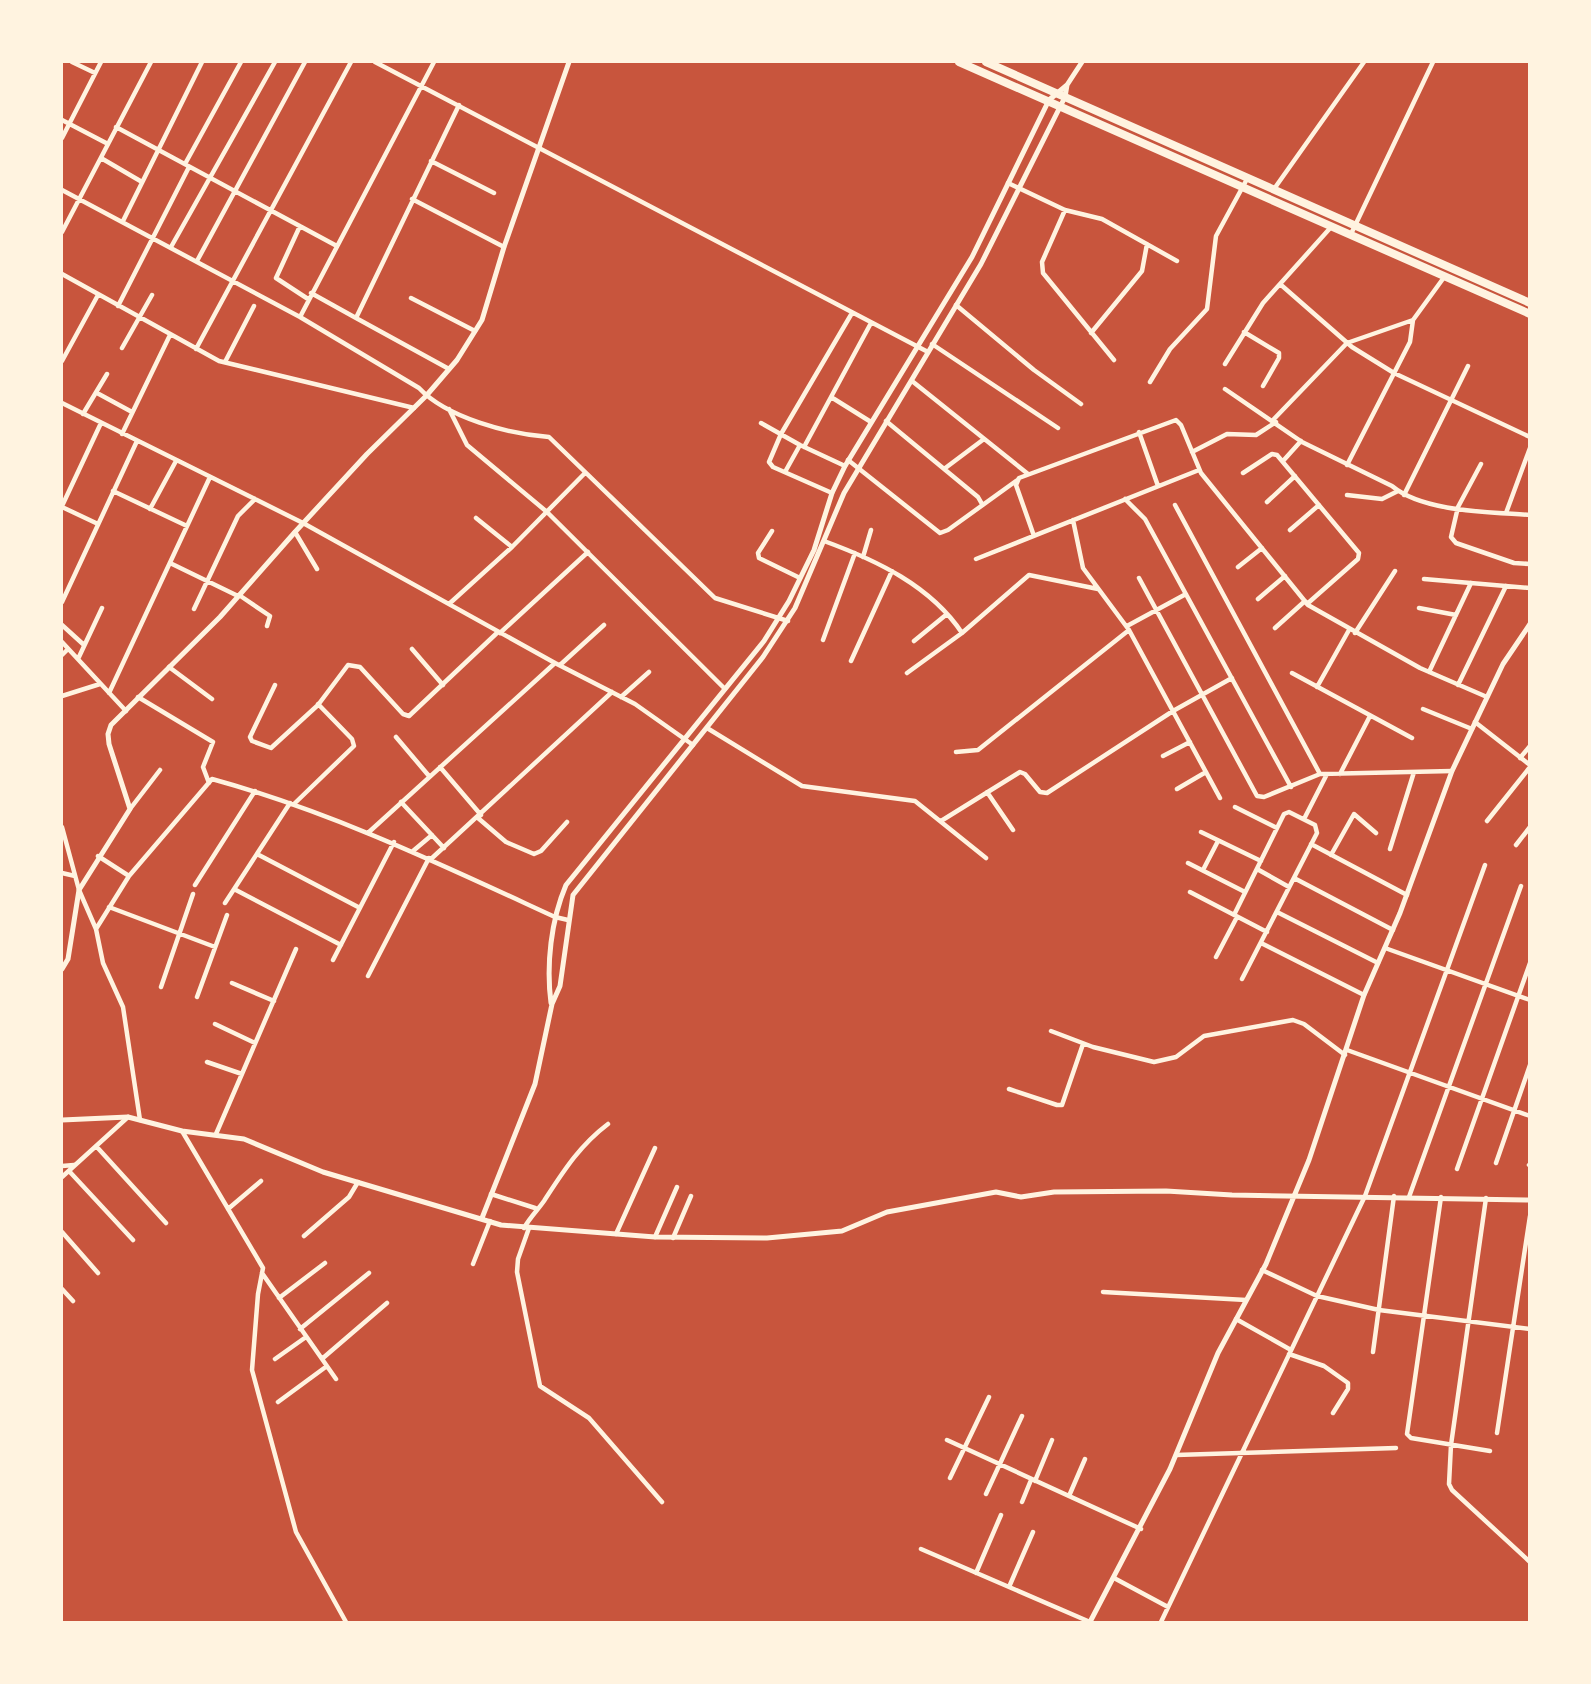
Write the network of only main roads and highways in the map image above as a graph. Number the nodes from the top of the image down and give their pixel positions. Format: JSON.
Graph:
{"nodes":[{"id":1,"x":959,"y":62,"type":"edge"},
{"id":2,"x":986,"y":62,"type":"edge"},
{"id":3,"x":1245,"y":183,"type":"junction"},
{"id":4,"x":1352,"y":230,"type":"junction"},
{"id":5,"x":1530,"y":303,"type":"edge"},
{"id":6,"x":1530,"y":314,"type":"edge"}],
"edges":[{"from":1,"to":3,"type":"highway"},
{"from":2,"to":3,"type":"highway"},
{"from":3,"to":4,"type":"highway"},
{"from":3,"to":4,"type":"highway"},
{"from":4,"to":5,"type":"highway"},
{"from":4,"to":6,"type":"highway"}]}
